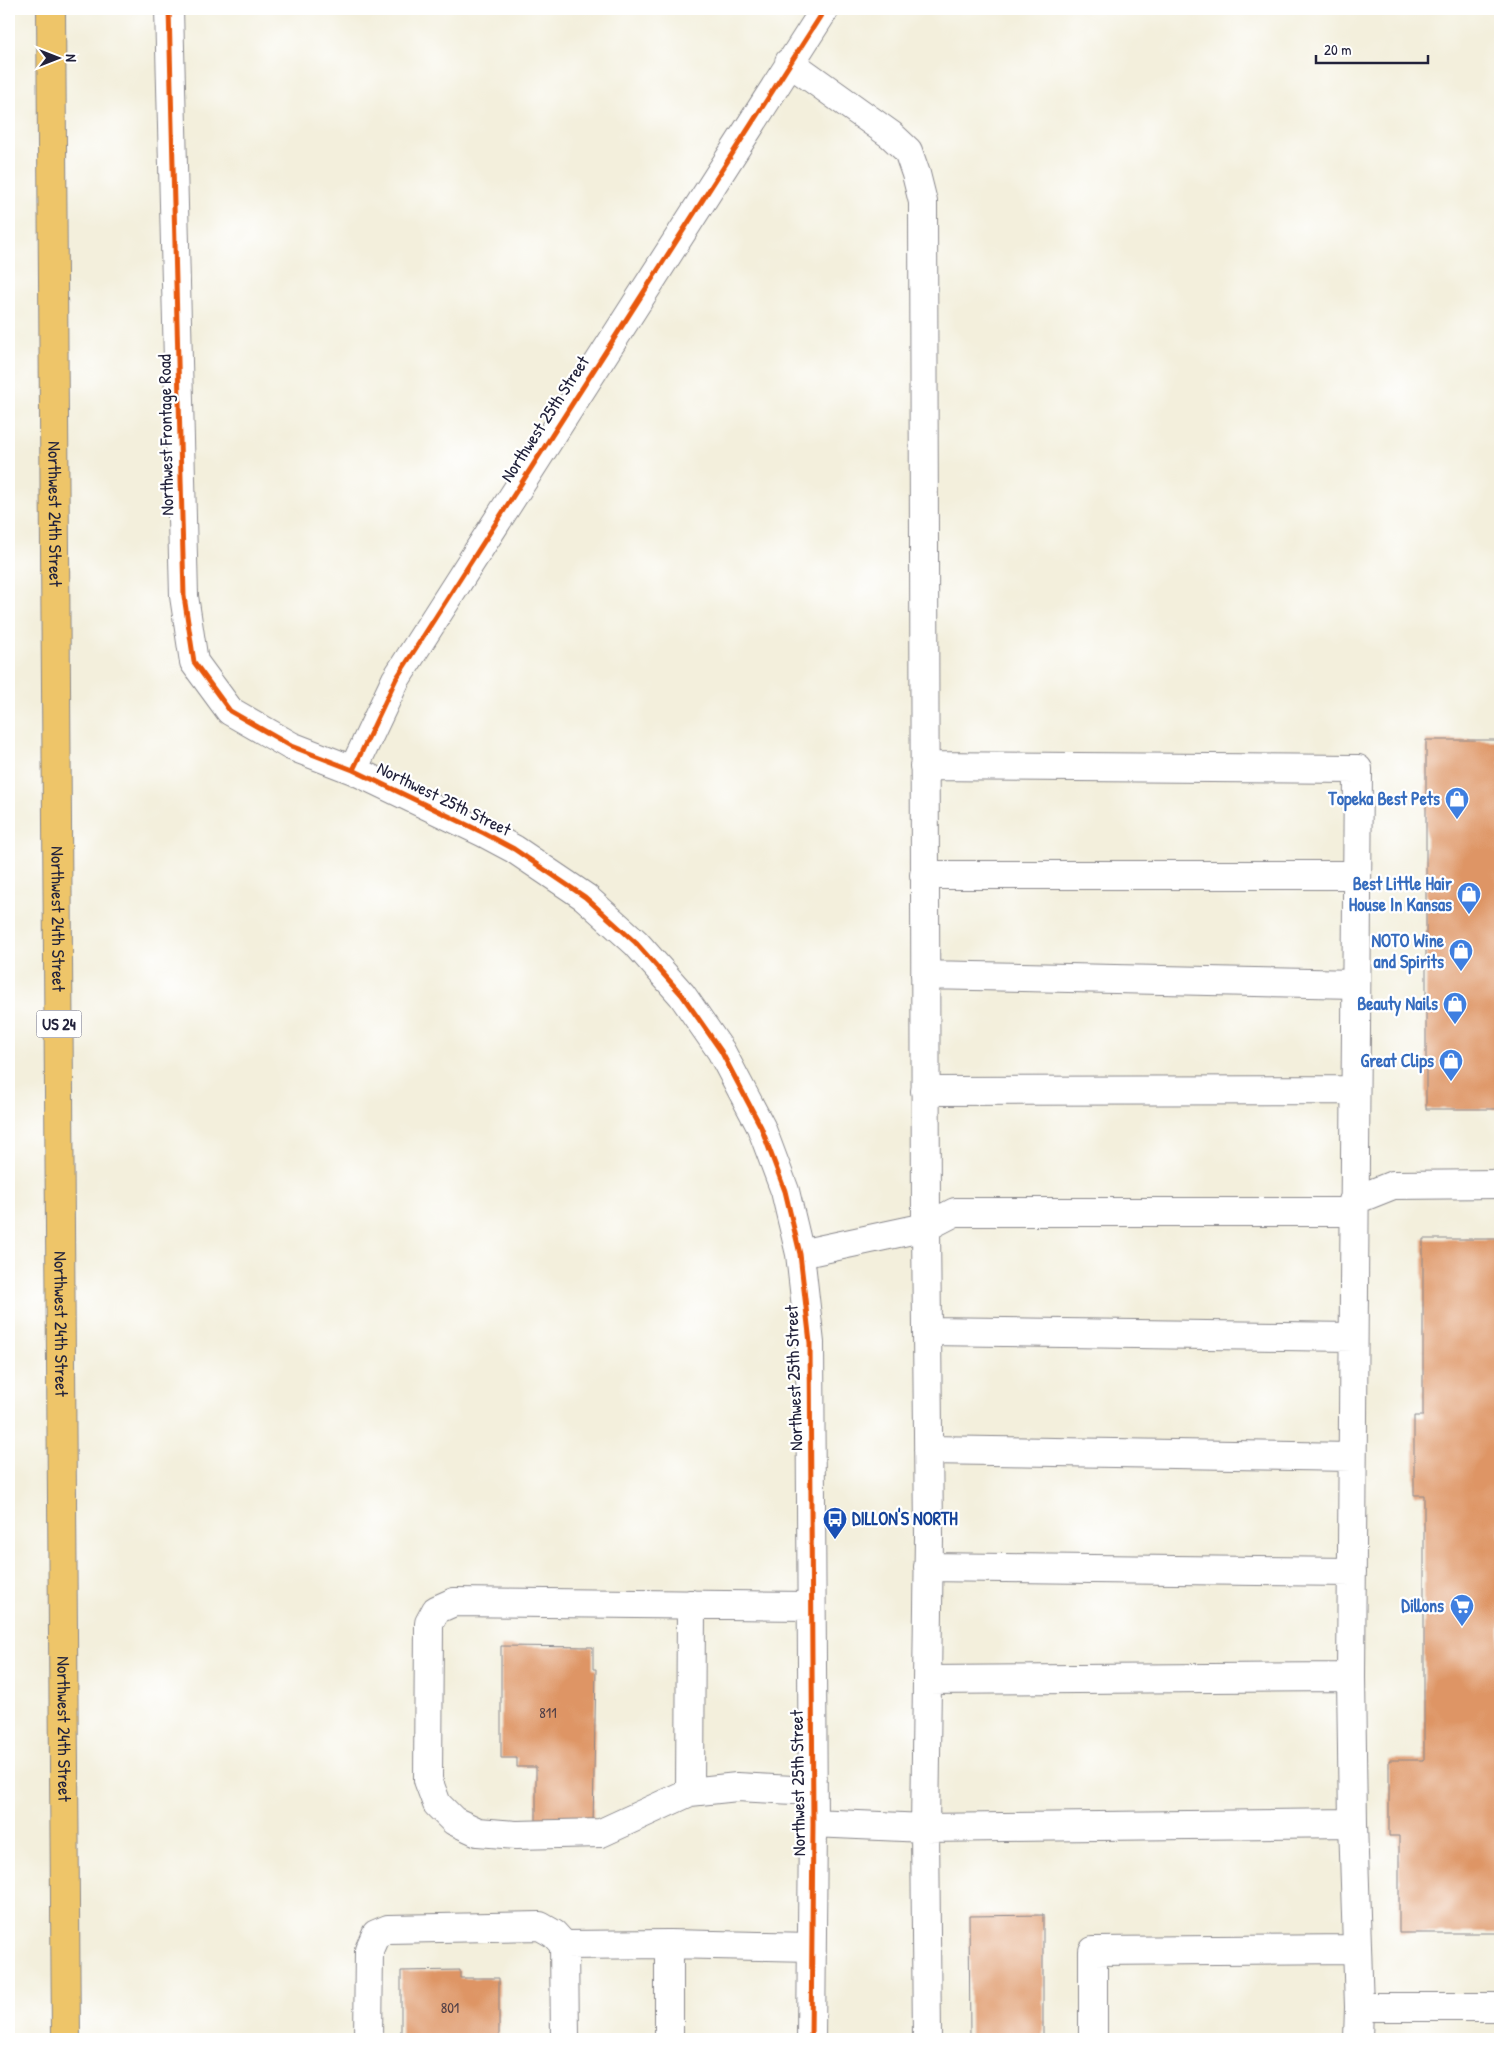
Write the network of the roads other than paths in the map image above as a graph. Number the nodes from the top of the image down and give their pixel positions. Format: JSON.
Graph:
{"nodes":[{"id":1,"x":51,"y":9,"type":"edge"},
{"id":2,"x":169,"y":9,"type":"edge"},
{"id":3,"x":825,"y":9,"type":"edge"},
{"id":4,"x":789,"y":62,"type":"junction"},
{"id":5,"x":924,"y":766,"type":"junction"},
{"id":6,"x":352,"y":770,"type":"junction"},
{"id":7,"x":924,"y":875,"type":"junction"},
{"id":8,"x":1356,"y":875,"type":"junction"},
{"id":9,"x":925,"y":975,"type":"junction"},
{"id":10,"x":1355,"y":984,"type":"junction"},
{"id":11,"x":1354,"y":1090,"type":"junction"},
{"id":12,"x":925,"y":1091,"type":"junction"},
{"id":13,"x":1500,"y":1184,"type":"edge"},
{"id":14,"x":1353,"y":1206,"type":"junction"},
{"id":15,"x":926,"y":1227,"type":"junction"},
{"id":16,"x":800,"y":1254,"type":"junction"},
{"id":17,"x":927,"y":1331,"type":"junction"},
{"id":18,"x":1353,"y":1337,"type":"junction"},
{"id":19,"x":928,"y":1450,"type":"junction"},
{"id":20,"x":1352,"y":1458,"type":"junction"},
{"id":21,"x":928,"y":1567,"type":"junction"},
{"id":22,"x":1352,"y":1572,"type":"junction"},
{"id":23,"x":691,"y":1604,"type":"junction"},
{"id":24,"x":810,"y":1606,"type":"junction"},
{"id":25,"x":1351,"y":1677,"type":"junction"},
{"id":26,"x":927,"y":1680,"type":"junction"},
{"id":27,"x":812,"y":1791,"type":"junction"},
{"id":28,"x":690,"y":1792,"type":"junction"},
{"id":29,"x":812,"y":1823,"type":"junction"},
{"id":30,"x":1353,"y":1823,"type":"junction"},
{"id":31,"x":925,"y":1828,"type":"junction"},
{"id":32,"x":669,"y":1944,"type":"junction"},
{"id":33,"x":564,"y":1945,"type":"junction"},
{"id":34,"x":811,"y":1947,"type":"junction"},
{"id":35,"x":1357,"y":1949,"type":"junction"},
{"id":36,"x":1359,"y":2007,"type":"junction"},
{"id":37,"x":1500,"y":2007,"type":"edge"},
{"id":38,"x":66,"y":2039,"type":"edge"},
{"id":39,"x":368,"y":2039,"type":"edge"},
{"id":40,"x":565,"y":2039,"type":"edge"},
{"id":41,"x":669,"y":2039,"type":"edge"},
{"id":42,"x":811,"y":2039,"type":"edge"},
{"id":43,"x":927,"y":2039,"type":"edge"},
{"id":44,"x":1093,"y":2039,"type":"edge"},
{"id":45,"x":1358,"y":2039,"type":"edge"}],
"edges":[{"from":1,"to":38,"type":"highway","name":"Northwest 24th Street","number":"US 24"},
{"from":2,"to":6,"type":"street","name":"Northwest Frontage Road"},
{"from":3,"to":4,"type":"street","name":"Northwest 25th Street"},
{"from":4,"to":5,"type":"street"},
{"from":4,"to":6,"type":"street","name":"Northwest 25th Street"},
{"from":5,"to":7,"type":"street"},
{"from":5,"to":8,"type":"street"},
{"from":6,"to":16,"type":"street","name":"Northwest 25th Street"},
{"from":7,"to":8,"type":"street"},
{"from":7,"to":9,"type":"street"},
{"from":8,"to":10,"type":"street"},
{"from":9,"to":10,"type":"street"},
{"from":9,"to":12,"type":"street"},
{"from":10,"to":11,"type":"street"},
{"from":11,"to":12,"type":"street"},
{"from":11,"to":14,"type":"street"},
{"from":12,"to":15,"type":"street"},
{"from":13,"to":14,"type":"street"},
{"from":14,"to":15,"type":"street"},
{"from":14,"to":18,"type":"street"},
{"from":15,"to":16,"type":"street"},
{"from":15,"to":17,"type":"street"},
{"from":16,"to":24,"type":"street","name":"Northwest 25th Street"},
{"from":17,"to":18,"type":"street"},
{"from":17,"to":19,"type":"street"},
{"from":18,"to":20,"type":"street"},
{"from":19,"to":20,"type":"street"},
{"from":19,"to":21,"type":"street"},
{"from":20,"to":22,"type":"street"},
{"from":21,"to":22,"type":"street"},
{"from":21,"to":26,"type":"street"},
{"from":22,"to":25,"type":"street"},
{"from":23,"to":24,"type":"street"},
{"from":23,"to":28,"type":"street"},
{"from":23,"to":28,"type":"street"},
{"from":24,"to":27,"type":"street","name":"Northwest 25th Street"},
{"from":25,"to":26,"type":"street"},
{"from":25,"to":30,"type":"street"},
{"from":26,"to":31,"type":"street"},
{"from":27,"to":28,"type":"street"},
{"from":27,"to":29,"type":"street","name":"Northwest 25th Street"},
{"from":29,"to":31,"type":"street"},
{"from":29,"to":34,"type":"street","name":"Northwest 25th Street"},
{"from":30,"to":31,"type":"street"},
{"from":30,"to":35,"type":"street"},
{"from":31,"to":43,"type":"street"},
{"from":32,"to":33,"type":"street"},
{"from":32,"to":34,"type":"street"},
{"from":32,"to":41,"type":"street"},
{"from":33,"to":39,"type":"street"},
{"from":33,"to":40,"type":"street"},
{"from":34,"to":42,"type":"street","name":"Northwest 25th Street"},
{"from":35,"to":36,"type":"street"},
{"from":35,"to":44,"type":"street"},
{"from":36,"to":37,"type":"street"},
{"from":36,"to":45,"type":"street"}]}
